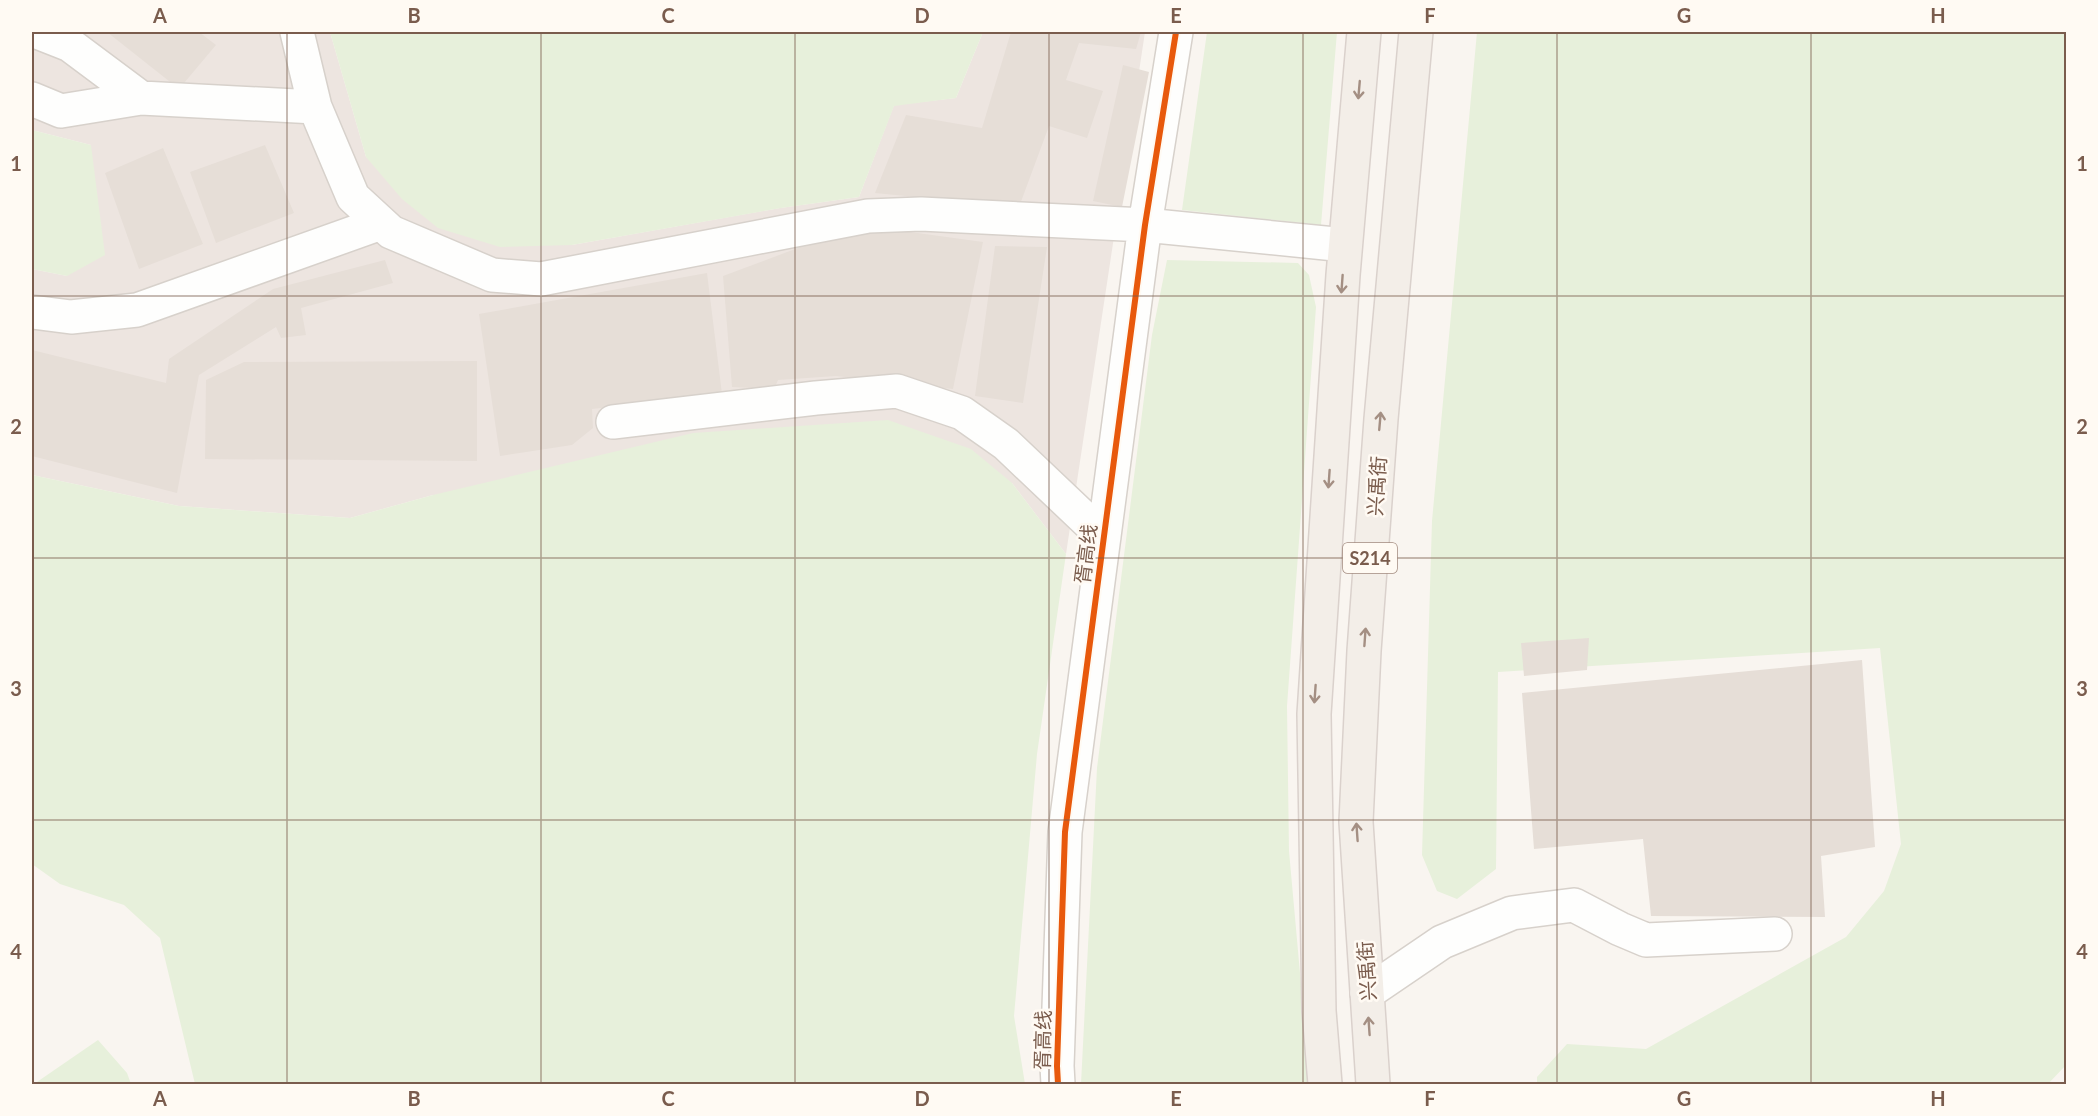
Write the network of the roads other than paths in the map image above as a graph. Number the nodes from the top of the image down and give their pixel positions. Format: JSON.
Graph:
{"nodes":[{"id":1,"x":37,"y":32,"type":"edge"},
{"id":2,"x":270,"y":32,"type":"edge"},
{"id":3,"x":297,"y":32,"type":"edge"},
{"id":4,"x":1176,"y":32,"type":"edge"},
{"id":5,"x":1364,"y":32,"type":"edge"},
{"id":6,"x":1416,"y":32,"type":"edge"},
{"id":7,"x":304,"y":63,"type":"junction"},
{"id":8,"x":141,"y":98,"type":"junction"},
{"id":9,"x":32,"y":99,"type":"edge"},
{"id":10,"x":315,"y":107,"type":"junction"},
{"id":11,"x":381,"y":223,"type":"junction"},
{"id":12,"x":1145,"y":225,"type":"junction"},
{"id":13,"x":1345,"y":245,"type":"junction"},
{"id":14,"x":32,"y":312,"type":"edge"},
{"id":15,"x":613,"y":422,"type":"dead end"},
{"id":16,"x":1104,"y":537,"type":"junction"},
{"id":17,"x":1774,"y":934,"type":"dead end"},
{"id":18,"x":1367,"y":993,"type":"junction"},
{"id":19,"x":1058,"y":1084,"type":"edge"},
{"id":20,"x":1325,"y":1084,"type":"edge"},
{"id":21,"x":1373,"y":1084,"type":"edge"}],
"edges":[{"from":1,"to":8,"type":"street"},
{"from":2,"to":7,"type":"street"},
{"from":3,"to":7,"type":"street"},
{"from":4,"to":12,"type":"street","name":"胥高线"},
{"from":5,"to":13,"type":"main road","number":"S214","one_way":true},
{"from":18,"to":6,"type":"main road","name":"兴禹街","number":"S214","one_way":true},
{"from":7,"to":10,"type":"street"},
{"from":8,"to":9,"type":"street"},
{"from":8,"to":10,"type":"street"},
{"from":10,"to":11,"type":"street"},
{"from":11,"to":12,"type":"street"},
{"from":11,"to":14,"type":"street"},
{"from":12,"to":13,"type":"street"},
{"from":12,"to":16,"type":"street","name":"胥高线"},
{"from":13,"to":20,"type":"main road","number":"S214","one_way":true},
{"from":15,"to":16,"type":"street"},
{"from":16,"to":19,"type":"street","name":"胥高线"},
{"from":17,"to":18,"type":"street"},
{"from":21,"to":18,"type":"main road","name":"兴禹街","number":"S214","one_way":true}]}
